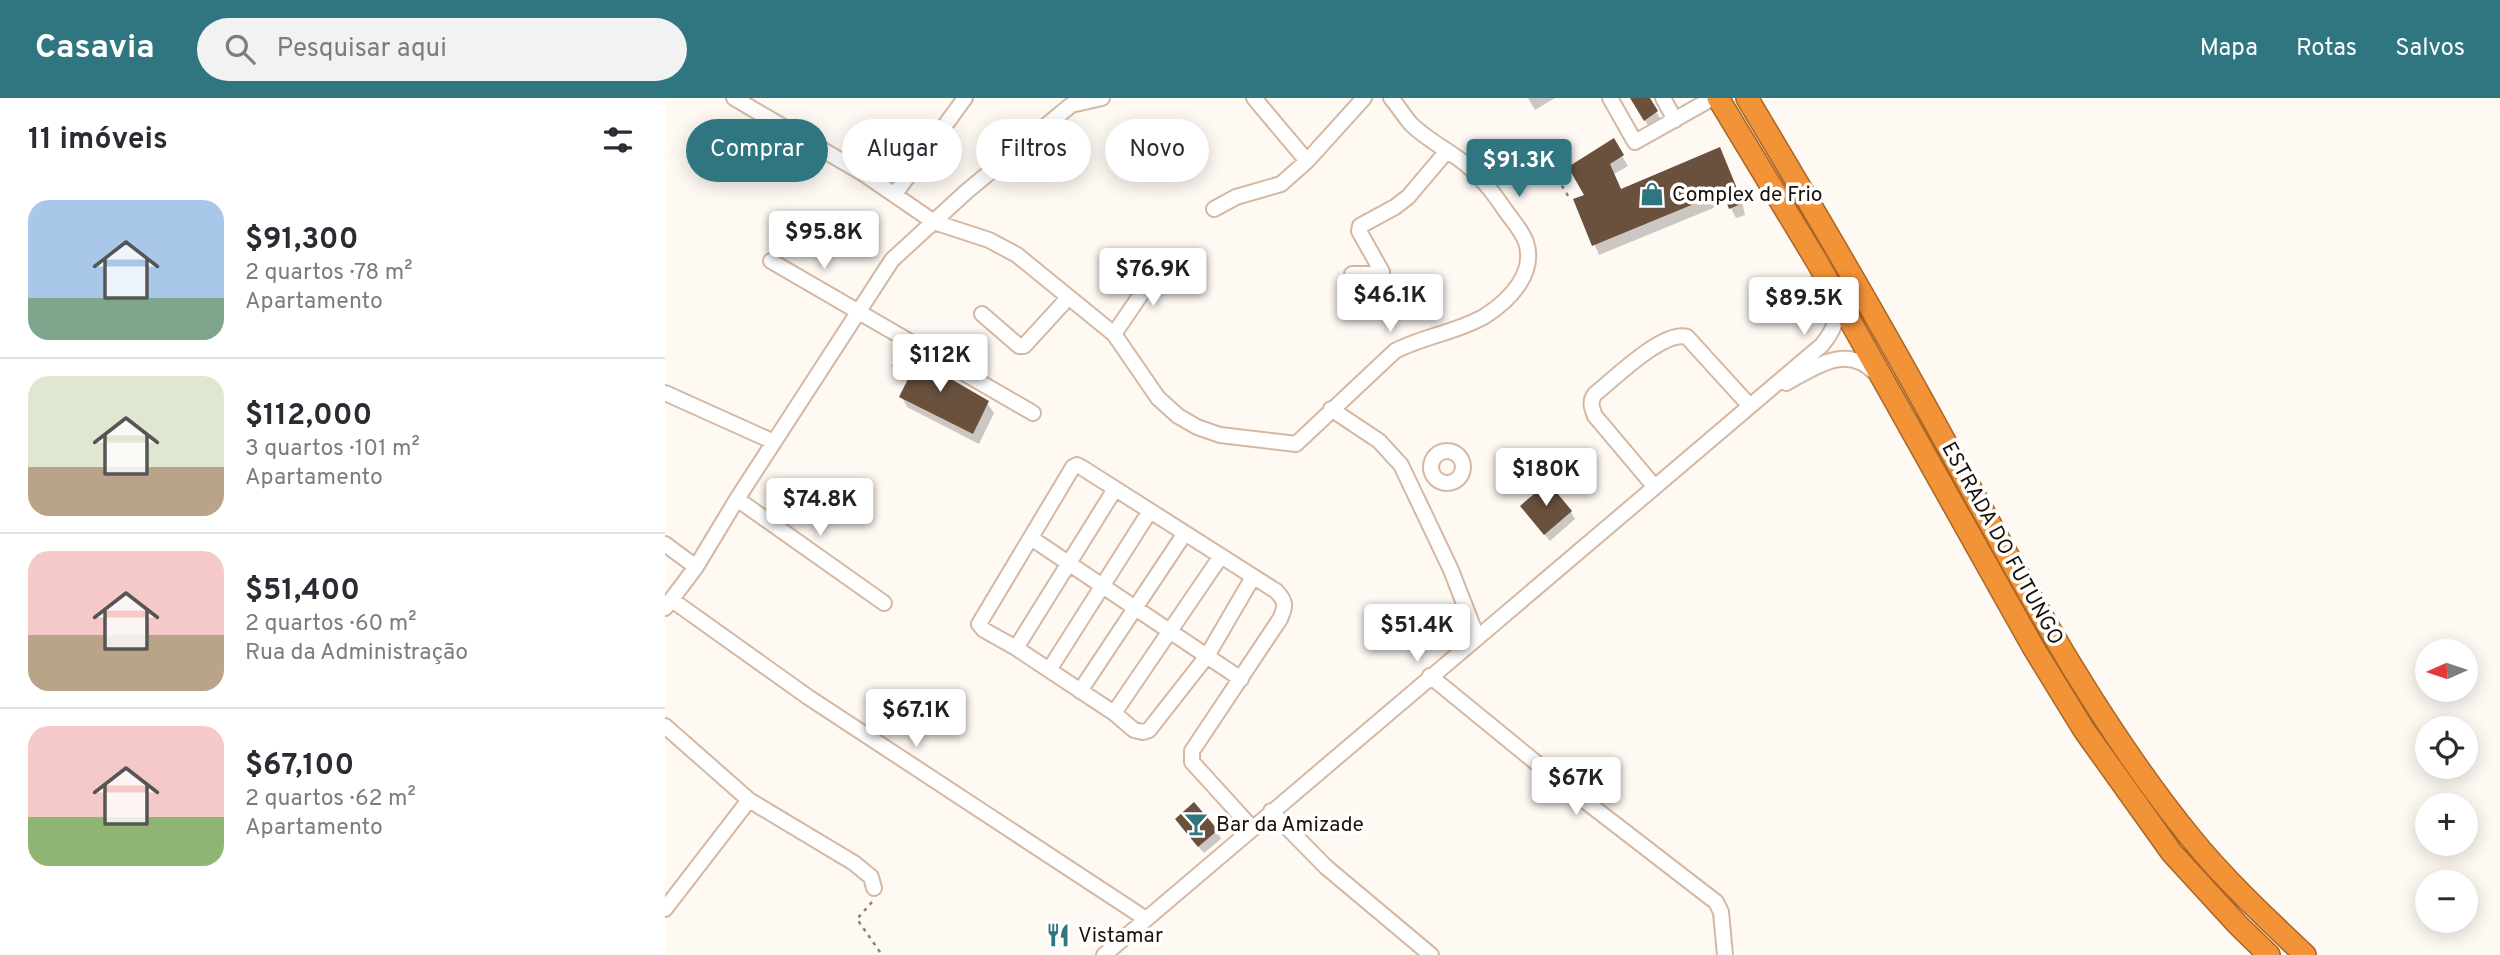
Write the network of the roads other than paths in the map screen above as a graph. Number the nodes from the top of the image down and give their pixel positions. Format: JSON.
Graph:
{"nodes":[{"id":1,"x":734,"y":98,"type":"edge"},
{"id":2,"x":965,"y":98,"type":"edge"},
{"id":3,"x":1102,"y":98,"type":"edge"},
{"id":4,"x":1254,"y":98,"type":"edge"},
{"id":5,"x":1364,"y":98,"type":"edge"},
{"id":6,"x":1391,"y":98,"type":"edge"},
{"id":7,"x":1610,"y":98,"type":"edge"},
{"id":8,"x":1663,"y":98,"type":"edge"},
{"id":9,"x":1715,"y":98,"type":"edge"},
{"id":10,"x":1747,"y":98,"type":"edge"},
{"id":11,"x":1068,"y":102,"type":"edge"},
{"id":12,"x":1675,"y":120,"type":"junction"},
{"id":13,"x":1447,"y":151,"type":"junction"},
{"id":14,"x":1307,"y":161,"type":"junction"},
{"id":15,"x":895,"y":194,"type":"junction"},
{"id":16,"x":1213,"y":209,"type":"dead end"},
{"id":17,"x":934,"y":222,"type":"junction"},
{"id":18,"x":1816,"y":260,"type":"junction"},
{"id":19,"x":771,"y":261,"type":"dead end"},
{"id":20,"x":1163,"y":262,"type":"dead end"},
{"id":21,"x":1352,"y":274,"type":"dead end"},
{"id":22,"x":1069,"y":298,"type":"junction"},
{"id":23,"x":858,"y":312,"type":"junction"},
{"id":24,"x":982,"y":314,"type":"dead end"},
{"id":25,"x":1114,"y":334,"type":"junction"},
{"id":26,"x":1890,"y":391,"type":"junction"},
{"id":27,"x":665,"y":393,"type":"edge"},
{"id":28,"x":1751,"y":403,"type":"junction"},
{"id":29,"x":1331,"y":409,"type":"junction"},
{"id":30,"x":1033,"y":413,"type":"dead end"},
{"id":31,"x":774,"y":442,"type":"junction"},
{"id":32,"x":1433,"y":475,"type":"dead end"},
{"id":33,"x":1413,"y":486,"type":"junction"},
{"id":34,"x":1654,"y":486,"type":"junction"},
{"id":35,"x":1115,"y":489,"type":"junction"},
{"id":36,"x":737,"y":499,"type":"junction"},
{"id":37,"x":1150,"y":511,"type":"junction"},
{"id":38,"x":1185,"y":533,"type":"junction"},
{"id":39,"x":1031,"y":538,"type":"junction"},
{"id":40,"x":665,"y":544,"type":"edge"},
{"id":41,"x":1221,"y":556,"type":"junction"},
{"id":42,"x":1069,"y":562,"type":"junction"},
{"id":43,"x":696,"y":567,"type":"junction"},
{"id":44,"x":1253,"y":577,"type":"junction"},
{"id":45,"x":1103,"y":585,"type":"junction"},
{"id":46,"x":884,"y":603,"type":"dead end"},
{"id":47,"x":668,"y":604,"type":"edge"},
{"id":48,"x":1136,"y":607,"type":"junction"},
{"id":49,"x":1171,"y":631,"type":"junction"},
{"id":50,"x":1477,"y":637,"type":"junction"},
{"id":51,"x":1016,"y":649,"type":"junction"},
{"id":52,"x":1207,"y":656,"type":"junction"},
{"id":53,"x":1049,"y":670,"type":"junction"},
{"id":54,"x":1430,"y":676,"type":"junction"},
{"id":55,"x":1241,"y":679,"type":"junction"},
{"id":56,"x":1080,"y":691,"type":"junction"},
{"id":57,"x":1114,"y":713,"type":"junction"},
{"id":58,"x":665,"y":726,"type":"edge"},
{"id":59,"x":749,"y":800,"type":"junction"},
{"id":60,"x":1271,"y":811,"type":"junction"},
{"id":61,"x":1252,"y":828,"type":"junction"},
{"id":62,"x":874,"y":888,"type":"road end"},
{"id":63,"x":665,"y":909,"type":"edge"},
{"id":64,"x":1146,"y":919,"type":"junction"},
{"id":65,"x":1104,"y":955,"type":"edge"},
{"id":66,"x":1431,"y":955,"type":"edge"},
{"id":67,"x":1725,"y":955,"type":"edge"},
{"id":68,"x":2270,"y":955,"type":"edge"},
{"id":69,"x":2305,"y":955,"type":"edge"}],
"edges":[{"from":1,"to":15,"type":"street"},
{"from":2,"to":15,"type":"street"},
{"from":3,"to":11,"type":"street"},
{"from":4,"to":14,"type":"street"},
{"from":5,"to":14,"type":"street"},
{"from":6,"to":13,"type":"street"},
{"from":7,"to":12,"type":"street"},
{"from":8,"to":12,"type":"street"},
{"from":9,"to":12,"type":"street"},
{"from":9,"to":18,"type":"highway","name":"ESTRADA DO FUTUNGO"},
{"from":10,"to":69,"type":"highway","name":"ESTRADA DO FUTUNGO"},
{"from":11,"to":17,"type":"street"},
{"from":13,"to":21,"type":"street"},
{"from":13,"to":29,"type":"street"},
{"from":14,"to":16,"type":"street"},
{"from":15,"to":17,"type":"street"},
{"from":17,"to":22,"type":"street"},
{"from":17,"to":23,"type":"street"},
{"from":18,"to":26,"type":"highway","name":"ESTRADA DO FUTUNGO"},
{"from":18,"to":28,"type":"street"},
{"from":19,"to":23,"type":"street"},
{"from":20,"to":25,"type":"street"},
{"from":22,"to":24,"type":"street"},
{"from":22,"to":25,"type":"street"},
{"from":23,"to":30,"type":"street"},
{"from":23,"to":31,"type":"street"},
{"from":25,"to":29,"type":"street"},
{"from":26,"to":28,"type":"street"},
{"from":26,"to":68,"type":"highway","name":"ESTRADA DO FUTUNGO"},
{"from":27,"to":31,"type":"street"},
{"from":28,"to":34,"type":"street"},
{"from":28,"to":34,"type":"street"},
{"from":29,"to":33,"type":"street"},
{"from":31,"to":36,"type":"street"},
{"from":32,"to":33,"type":"street"},
{"from":33,"to":50,"type":"street"},
{"from":34,"to":50,"type":"street"},
{"from":35,"to":37,"type":"street"},
{"from":35,"to":39,"type":"street"},
{"from":35,"to":42,"type":"street"},
{"from":36,"to":43,"type":"street"},
{"from":36,"to":46,"type":"street"},
{"from":37,"to":38,"type":"street"},
{"from":37,"to":45,"type":"street"},
{"from":38,"to":41,"type":"street"},
{"from":38,"to":48,"type":"street"},
{"from":39,"to":42,"type":"street"},
{"from":39,"to":51,"type":"street"},
{"from":40,"to":43,"type":"street"},
{"from":41,"to":44,"type":"street"},
{"from":41,"to":49,"type":"street"},
{"from":42,"to":45,"type":"street"},
{"from":42,"to":51,"type":"street"},
{"from":43,"to":47,"type":"street"},
{"from":44,"to":52,"type":"street"},
{"from":44,"to":55,"type":"street"},
{"from":45,"to":48,"type":"street"},
{"from":45,"to":53,"type":"street"},
{"from":47,"to":64,"type":"street"},
{"from":48,"to":49,"type":"street"},
{"from":48,"to":56,"type":"street"},
{"from":49,"to":52,"type":"street"},
{"from":49,"to":57,"type":"street"},
{"from":50,"to":54,"type":"street"},
{"from":51,"to":53,"type":"street"},
{"from":52,"to":55,"type":"street"},
{"from":52,"to":57,"type":"street"},
{"from":53,"to":56,"type":"street"},
{"from":54,"to":60,"type":"street"},
{"from":54,"to":67,"type":"street"},
{"from":55,"to":61,"type":"street"},
{"from":56,"to":57,"type":"street"},
{"from":58,"to":59,"type":"street"},
{"from":59,"to":62,"type":"street"},
{"from":59,"to":63,"type":"street"},
{"from":60,"to":61,"type":"street"},
{"from":60,"to":66,"type":"street"},
{"from":61,"to":64,"type":"street"},
{"from":64,"to":65,"type":"street"}]}
